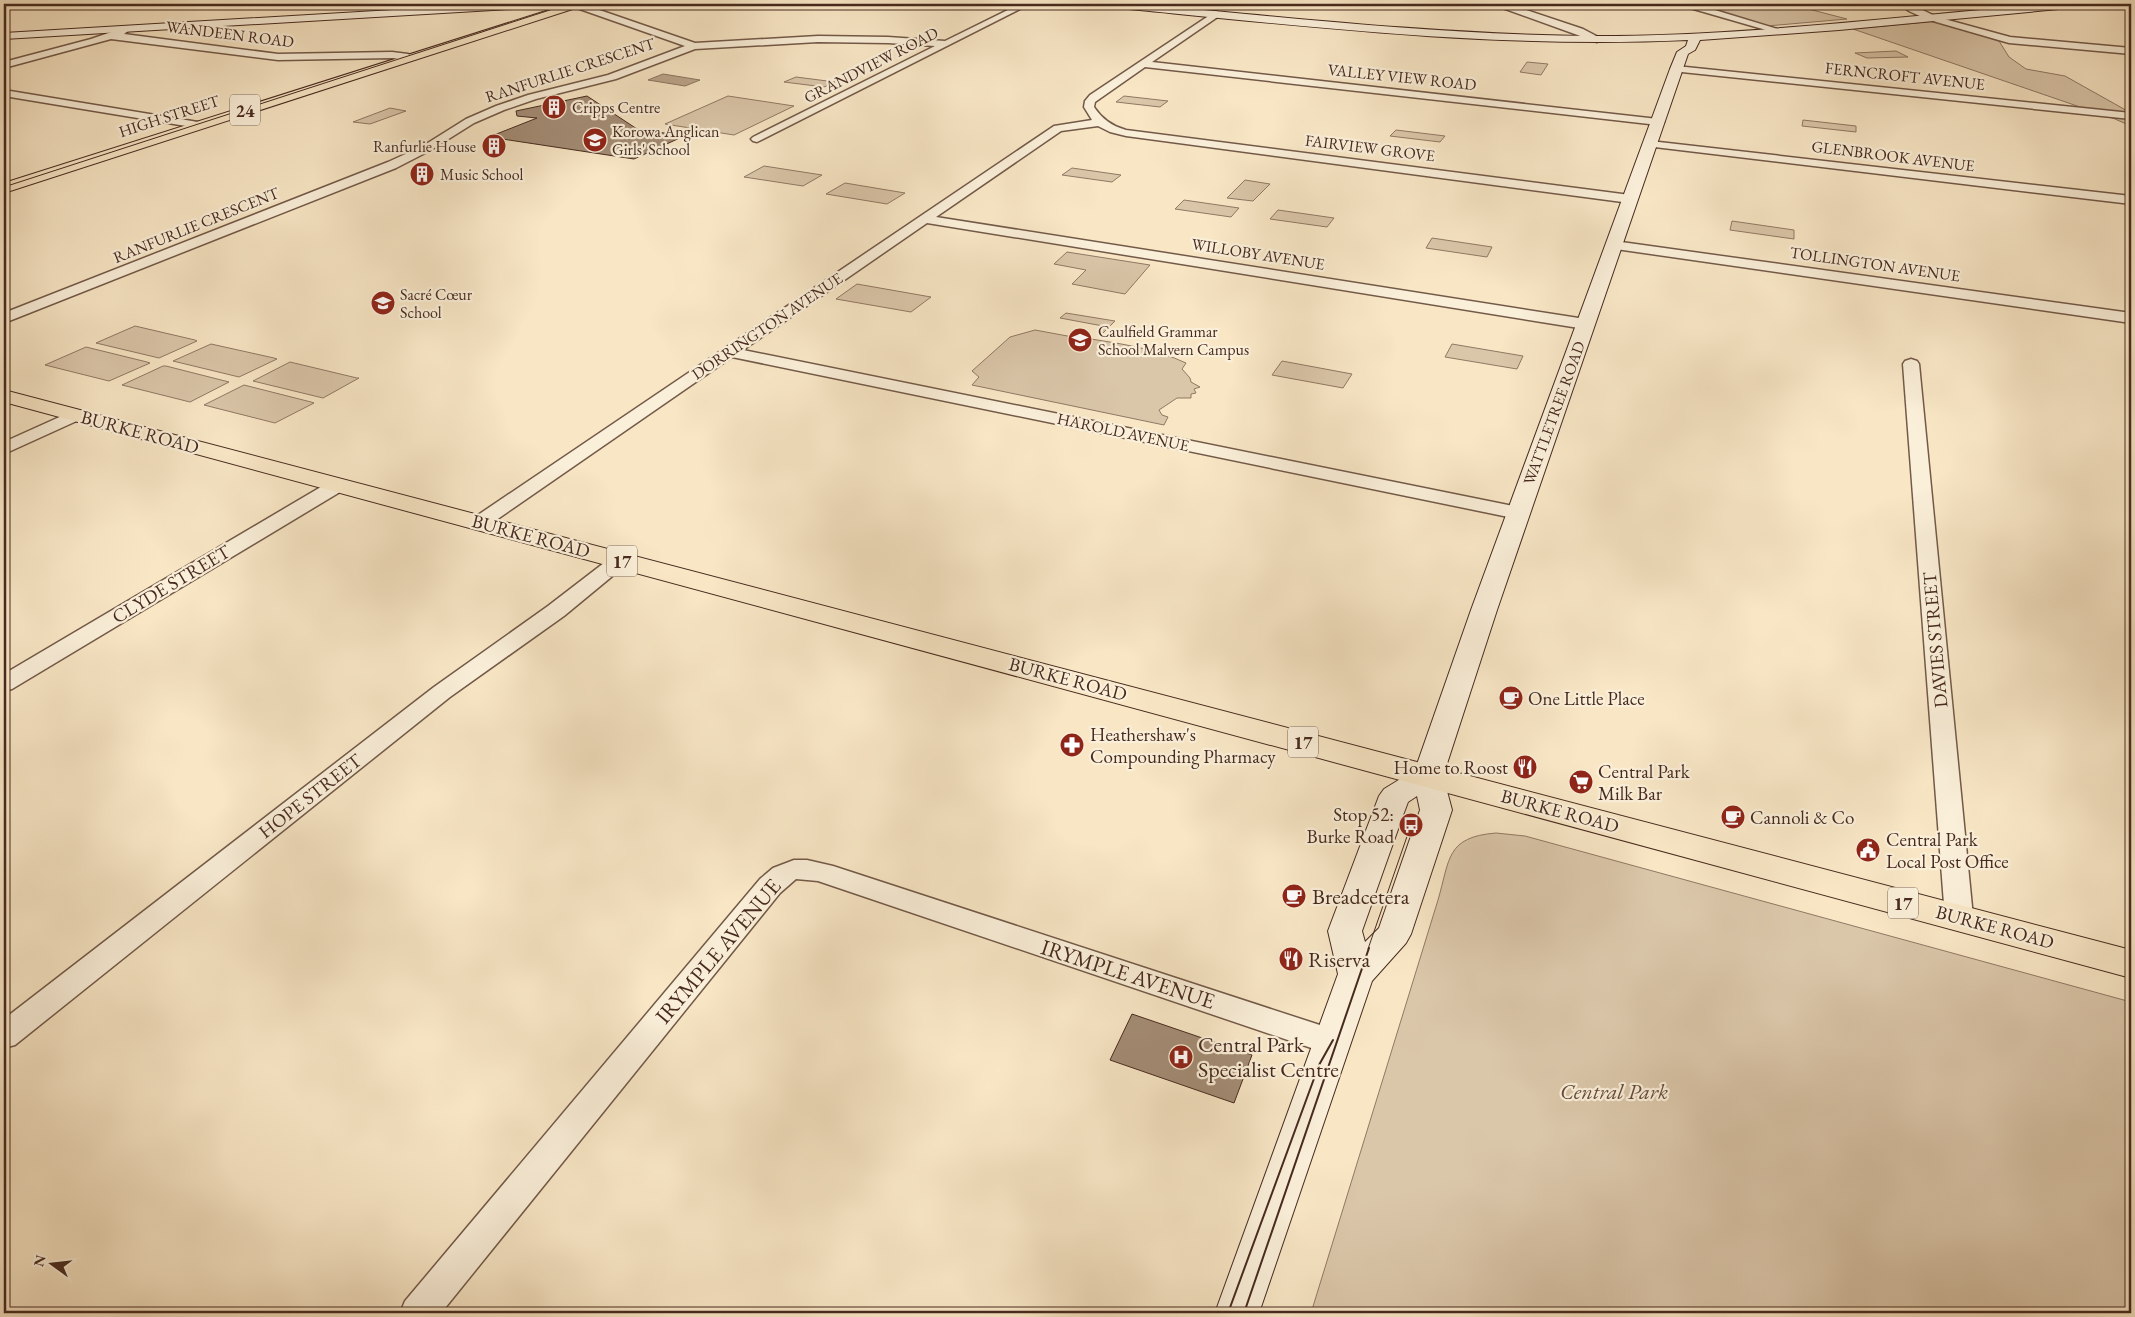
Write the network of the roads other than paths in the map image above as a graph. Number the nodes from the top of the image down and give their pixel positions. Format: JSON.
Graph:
{"nodes":[{"id":1,"x":544,"y":4,"type":"edge"},
{"id":2,"x":564,"y":4,"type":"edge"},
{"id":3,"x":577,"y":4,"type":"edge"},
{"id":4,"x":1026,"y":4,"type":"edge"},
{"id":5,"x":1110,"y":4,"type":"edge"},
{"id":6,"x":1500,"y":4,"type":"edge"},
{"id":7,"x":1686,"y":4,"type":"edge"},
{"id":8,"x":1904,"y":4,"type":"edge"},
{"id":9,"x":2080,"y":4,"type":"edge"},
{"id":10,"x":1138,"y":5,"type":"edge"},
{"id":11,"x":1216,"y":14,"type":"junction"},
{"id":12,"x":1931,"y":17,"type":"junction"},
{"id":13,"x":1776,"y":30,"type":"junction"},
{"id":14,"x":487,"y":31,"type":"junction"},
{"id":15,"x":110,"y":33,"type":"junction"},
{"id":16,"x":4,"y":36,"type":"edge"},
{"id":17,"x":1597,"y":39,"type":"junction"},
{"id":18,"x":945,"y":44,"type":"junction"},
{"id":19,"x":694,"y":46,"type":"junction"},
{"id":20,"x":1684,"y":49,"type":"junction"},
{"id":21,"x":2131,"y":51,"type":"edge"},
{"id":22,"x":408,"y":57,"type":"junction"},
{"id":23,"x":4,"y":64,"type":"edge"},
{"id":24,"x":1143,"y":64,"type":"junction"},
{"id":25,"x":4,"y":93,"type":"edge"},
{"id":26,"x":2131,"y":116,"type":"edge"},
{"id":27,"x":1658,"y":122,"type":"junction"},
{"id":28,"x":198,"y":125,"type":"junction"},
{"id":29,"x":1102,"y":125,"type":"junction"},
{"id":30,"x":756,"y":139,"type":"dead end"},
{"id":31,"x":1650,"y":144,"type":"junction"},
{"id":32,"x":4,"y":188,"type":"edge"},
{"id":33,"x":1630,"y":199,"type":"junction"},
{"id":34,"x":2131,"y":200,"type":"edge"},
{"id":35,"x":925,"y":219,"type":"junction"},
{"id":36,"x":1614,"y":245,"type":"junction"},
{"id":37,"x":4,"y":318,"type":"edge"},
{"id":38,"x":2131,"y":318,"type":"edge"},
{"id":39,"x":1585,"y":324,"type":"junction"},
{"id":40,"x":729,"y":352,"type":"junction"},
{"id":41,"x":1911,"y":364,"type":"dead end"},
{"id":42,"x":4,"y":396,"type":"edge"},
{"id":43,"x":76,"y":415,"type":"junction"},
{"id":44,"x":4,"y":449,"type":"edge"},
{"id":45,"x":338,"y":485,"type":"junction"},
{"id":46,"x":1518,"y":513,"type":"junction"},
{"id":47,"x":479,"y":522,"type":"junction"},
{"id":48,"x":620,"y":560,"type":"junction"},
{"id":49,"x":4,"y":684,"type":"edge"},
{"id":50,"x":1428,"y":776,"type":"junction"},
{"id":51,"x":1959,"y":917,"type":"junction"},
{"id":52,"x":2131,"y":964,"type":"edge"},
{"id":53,"x":1356,"y":974,"type":"junction"},
{"id":54,"x":4,"y":1036,"type":"edge"},
{"id":55,"x":1332,"y":1042,"type":"junction"},
{"id":56,"x":418,"y":1313,"type":"edge"},
{"id":57,"x":1237,"y":1313,"type":"edge"}],
"edges":[{"from":1,"to":15,"type":"main road"},
{"from":2,"to":14,"type":"main road","name":"HIGH STREET","number":"24"},
{"from":3,"to":14,"type":"main road","name":"HIGH STREET","number":"24"},
{"from":3,"to":19,"type":"street"},
{"from":4,"to":18,"type":"street","name":"GRANDVIEW ROAD"},
{"from":5,"to":10,"type":"main road"},
{"from":6,"to":17,"type":"street"},
{"from":7,"to":13,"type":"street"},
{"from":8,"to":12,"type":"street"},
{"from":9,"to":12,"type":"main road"},
{"from":10,"to":11,"type":"main road"},
{"from":11,"to":17,"type":"main road"},
{"from":11,"to":24,"type":"street"},
{"from":12,"to":13,"type":"main road"},
{"from":12,"to":21,"type":"street"},
{"from":13,"to":20,"type":"main road"},
{"from":14,"to":22,"type":"main road","name":"HIGH STREET","number":"24"},
{"from":15,"to":16,"type":"main road"},
{"from":15,"to":22,"type":"street","name":"WANDEEN ROAD"},
{"from":15,"to":23,"type":"street","name":"WANDEEN ROAD"},
{"from":17,"to":20,"type":"main road"},
{"from":18,"to":19,"type":"street","name":"RANFURLIE CRESCENT"},
{"from":18,"to":30,"type":"street","name":"GRANDVIEW ROAD"},
{"from":19,"to":37,"type":"street","name":"RANFURLIE CRESCENT"},
{"from":20,"to":26,"type":"street","name":"FERNCROFT AVENUE"},
{"from":20,"to":27,"type":"main road","name":"WATTLETREE ROAD"},
{"from":22,"to":28,"type":"main road","name":"HIGH STREET","number":"24"},
{"from":24,"to":27,"type":"street","name":"VALLEY VIEW ROAD"},
{"from":24,"to":29,"type":"street"},
{"from":25,"to":28,"type":"street"},
{"from":27,"to":31,"type":"main road","name":"WATTLETREE ROAD"},
{"from":28,"to":32,"type":"main road","name":"HIGH STREET","number":"24"},
{"from":29,"to":33,"type":"street","name":"FAIRVIEW GROVE"},
{"from":29,"to":35,"type":"street","name":"DORRINGTON AVENUE"},
{"from":31,"to":33,"type":"main road","name":"WATTLETREE ROAD"},
{"from":31,"to":34,"type":"street","name":"GLENBROOK AVENUE"},
{"from":33,"to":36,"type":"main road","name":"WATTLETREE ROAD"},
{"from":35,"to":39,"type":"street","name":"WILLOBY AVENUE"},
{"from":35,"to":40,"type":"street","name":"DORRINGTON AVENUE"},
{"from":36,"to":38,"type":"street","name":"TOLLINGTON AVENUE"},
{"from":36,"to":39,"type":"main road","name":"WATTLETREE ROAD"},
{"from":39,"to":46,"type":"main road","name":"WATTLETREE ROAD"},
{"from":40,"to":46,"type":"street","name":"HAROLD AVENUE"},
{"from":40,"to":47,"type":"street","name":"DORRINGTON AVENUE"},
{"from":41,"to":51,"type":"street","name":"DAVIES STREET"},
{"from":42,"to":43,"type":"main road","name":"BURKE ROAD","number":"17"},
{"from":43,"to":44,"type":"street"},
{"from":43,"to":45,"type":"main road","name":"BURKE ROAD","number":"17"},
{"from":45,"to":47,"type":"main road","name":"BURKE ROAD","number":"17"},
{"from":45,"to":49,"type":"street","name":"CLYDE STREET"},
{"from":46,"to":50,"type":"main road","name":"WATTLETREE ROAD"},
{"from":47,"to":48,"type":"main road","name":"BURKE ROAD","number":"17"},
{"from":48,"to":50,"type":"main road","name":"BURKE ROAD","number":"17"},
{"from":48,"to":54,"type":"street","name":"HOPE STREET"},
{"from":50,"to":51,"type":"main road","name":"BURKE ROAD","number":"17"},
{"from":50,"to":53,"type":"main road"},
{"from":50,"to":53,"type":"main road"},
{"from":51,"to":52,"type":"main road","name":"BURKE ROAD","number":"17"},
{"from":53,"to":55,"type":"main road"},
{"from":55,"to":56,"type":"street","name":"IRYMPLE AVENUE"},
{"from":55,"to":57,"type":"main road"}]}
